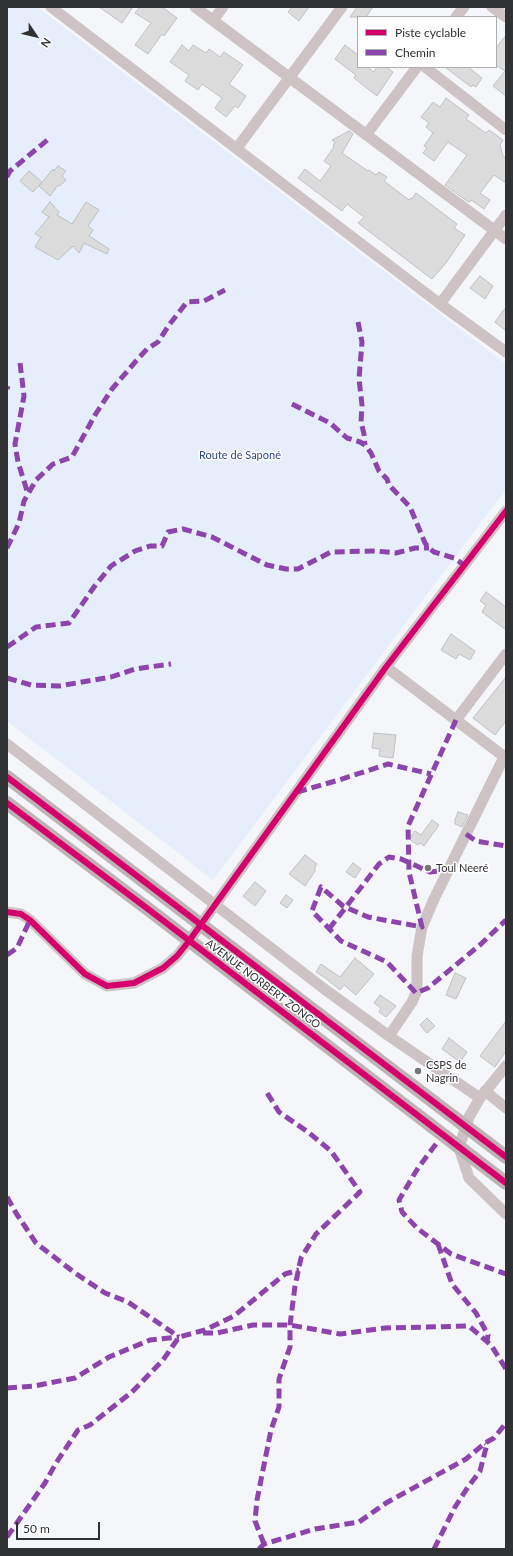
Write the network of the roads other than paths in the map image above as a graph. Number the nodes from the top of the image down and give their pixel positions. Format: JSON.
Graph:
{"nodes":[{"id":1,"x":51,"y":7,"type":"edge"},
{"id":2,"x":195,"y":7,"type":"edge"},
{"id":3,"x":223,"y":7,"type":"edge"},
{"id":4,"x":342,"y":7,"type":"edge"},
{"id":5,"x":464,"y":7,"type":"edge"},
{"id":6,"x":492,"y":7,"type":"edge"},
{"id":7,"x":457,"y":16,"type":"edge"},
{"id":8,"x":506,"y":17,"type":"edge"},
{"id":9,"x":213,"y":20,"type":"junction"},
{"id":10,"x":416,"y":68,"type":"edge"},
{"id":11,"x":425,"y":68,"type":"edge"},
{"id":12,"x":289,"y":77,"type":"junction"},
{"id":13,"x":506,"y":130,"type":"edge"},
{"id":14,"x":366,"y":135,"type":"junction"},
{"id":15,"x":237,"y":148,"type":"junction"},
{"id":16,"x":506,"y":214,"type":"edge"},
{"id":17,"x":494,"y":230,"type":"junction"},
{"id":18,"x":506,"y":239,"type":"edge"},
{"id":19,"x":440,"y":304,"type":"junction"},
{"id":20,"x":506,"y":352,"type":"edge"},
{"id":21,"x":505,"y":513,"type":"edge"},
{"id":22,"x":506,"y":654,"type":"edge"},
{"id":23,"x":386,"y":667,"type":"junction"},
{"id":24,"x":456,"y":720,"type":"junction"},
{"id":25,"x":7,"y":744,"type":"edge"},
{"id":26,"x":505,"y":758,"type":"edge"},
{"id":27,"x":7,"y":778,"type":"edge"},
{"id":28,"x":7,"y":803,"type":"edge"},
{"id":29,"x":215,"y":904,"type":"junction"},
{"id":30,"x":7,"y":912,"type":"edge"},
{"id":31,"x":200,"y":924,"type":"junction"},
{"id":32,"x":189,"y":941,"type":"junction"},
{"id":33,"x":389,"y":1036,"type":"junction"},
{"id":34,"x":506,"y":1066,"type":"edge"},
{"id":35,"x":483,"y":1095,"type":"junction"},
{"id":36,"x":506,"y":1108,"type":"edge"},
{"id":37,"x":465,"y":1126,"type":"junction"},
{"id":38,"x":459,"y":1148,"type":"junction"},
{"id":39,"x":506,"y":1157,"type":"edge"},
{"id":40,"x":506,"y":1183,"type":"edge"},
{"id":41,"x":506,"y":1214,"type":"edge"}],
"edges":[{"from":1,"to":15,"type":"street"},
{"from":2,"to":9,"type":"street"},
{"from":3,"to":9,"type":"street"},
{"from":4,"to":12,"type":"street"},
{"from":5,"to":7,"type":"street"},
{"from":6,"to":8,"type":"street"},
{"from":9,"to":12,"type":"street"},
{"from":10,"to":14,"type":"street"},
{"from":11,"to":13,"type":"street"},
{"from":12,"to":14,"type":"street"},
{"from":12,"to":15,"type":"street"},
{"from":14,"to":17,"type":"street"},
{"from":15,"to":19,"type":"street"},
{"from":16,"to":17,"type":"street"},
{"from":17,"to":18,"type":"street"},
{"from":17,"to":19,"type":"street"},
{"from":19,"to":20,"type":"street"},
{"from":21,"to":23,"type":"street"},
{"from":22,"to":24,"type":"street"},
{"from":23,"to":24,"type":"street"},
{"from":23,"to":29,"type":"street"},
{"from":24,"to":26,"type":"street"},
{"from":25,"to":29,"type":"street"},
{"from":26,"to":33,"type":"street"},
{"from":27,"to":31,"type":"main road","name":"AVENUE NORBERT ZONGO"},
{"from":28,"to":32,"type":"main road","name":"AVENUE NORBERT ZONGO"},
{"from":29,"to":31,"type":"street"},
{"from":29,"to":33,"type":"street"},
{"from":30,"to":32,"type":"street"},
{"from":31,"to":32,"type":"street"},
{"from":31,"to":37,"type":"main road","name":"AVENUE NORBERT ZONGO"},
{"from":32,"to":38,"type":"main road","name":"AVENUE NORBERT ZONGO"},
{"from":33,"to":35,"type":"street"},
{"from":34,"to":35,"type":"street"},
{"from":35,"to":36,"type":"street"},
{"from":35,"to":37,"type":"street"},
{"from":37,"to":38,"type":"street"},
{"from":37,"to":39,"type":"main road","name":"AVENUE NORBERT ZONGO"},
{"from":38,"to":40,"type":"main road","name":"AVENUE NORBERT ZONGO"},
{"from":38,"to":41,"type":"street"}]}
